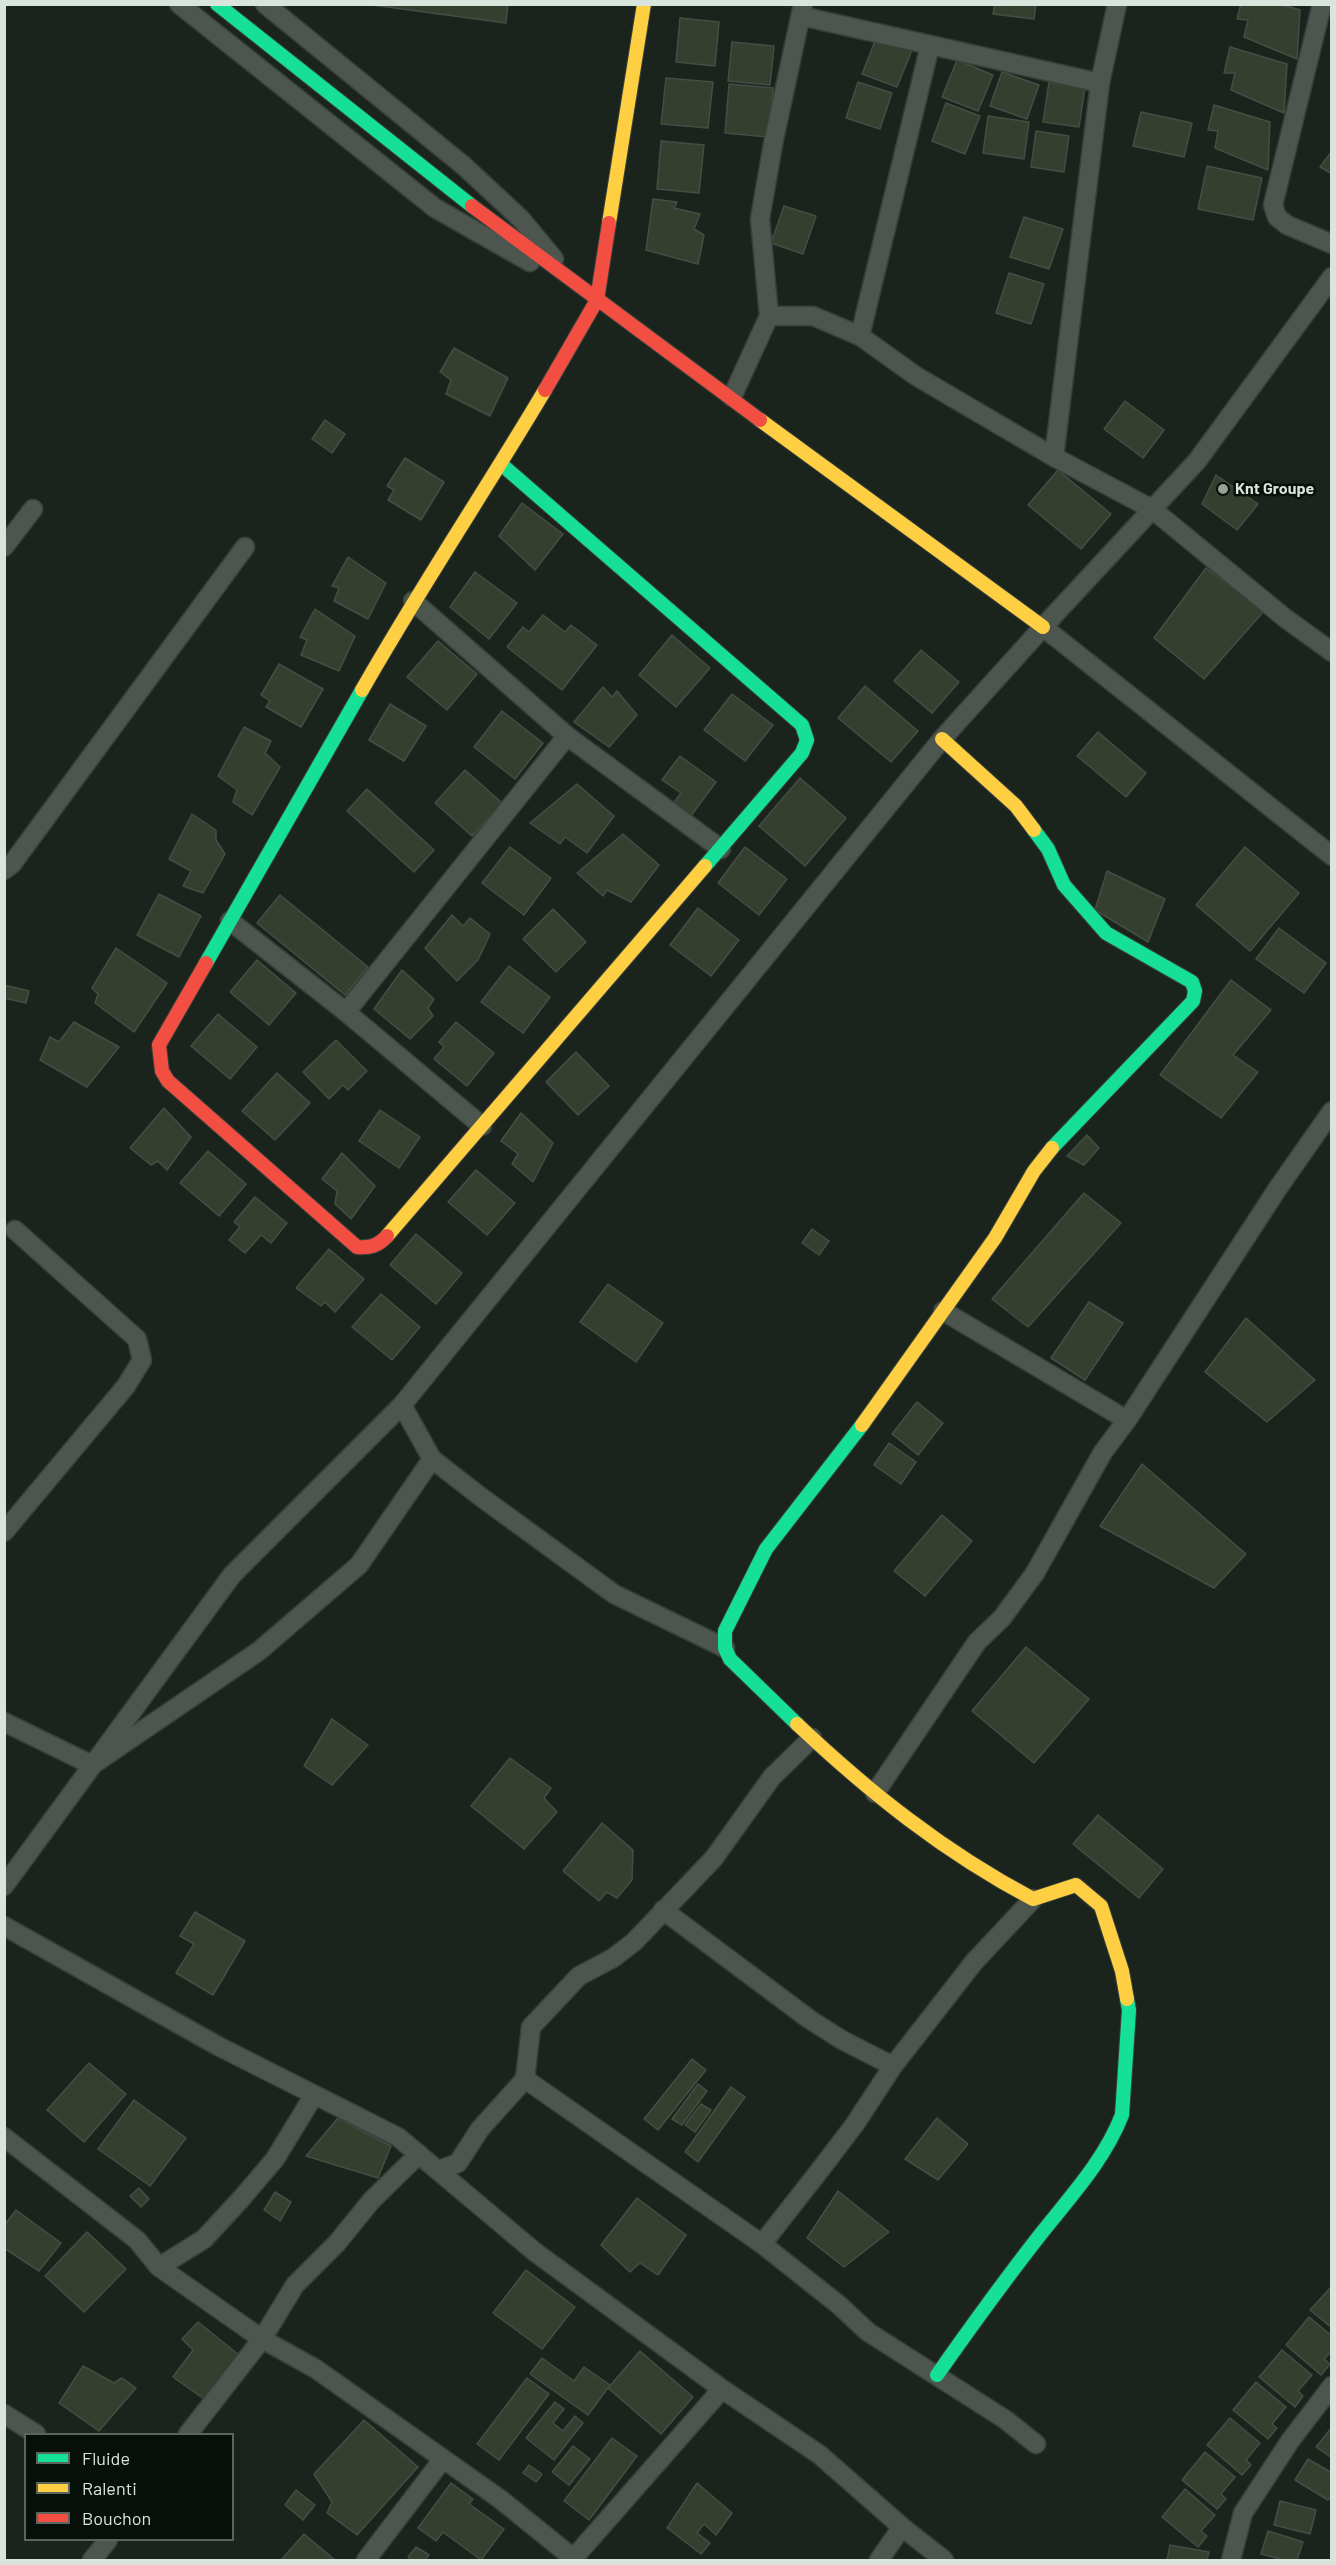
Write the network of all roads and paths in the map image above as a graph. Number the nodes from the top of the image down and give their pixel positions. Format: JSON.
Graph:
{"nodes":[{"id":1,"x":180,"y":4,"type":"edge"},
{"id":2,"x":218,"y":4,"type":"edge"},
{"id":3,"x":265,"y":4,"type":"edge"},
{"id":4,"x":644,"y":4,"type":"edge"},
{"id":5,"x":1117,"y":4,"type":"edge"},
{"id":6,"x":1322,"y":4,"type":"edge"},
{"id":7,"x":802,"y":10,"type":"edge"},
{"id":8,"x":930,"y":45,"type":"junction"},
{"id":9,"x":1100,"y":82,"type":"junction"},
{"id":10,"x":1332,"y":244,"type":"edge"},
{"id":11,"x":1332,"y":277,"type":"edge"},
{"id":12,"x":576,"y":286,"type":"junction"},
{"id":13,"x":597,"y":300,"type":"junction"},
{"id":14,"x":769,"y":316,"type":"junction"},
{"id":15,"x":860,"y":336,"type":"junction"},
{"id":16,"x":732,"y":397,"type":"junction"},
{"id":17,"x":1054,"y":457,"type":"junction"},
{"id":18,"x":501,"y":464,"type":"junction"},
{"id":19,"x":33,"y":509,"type":"dead end"},
{"id":20,"x":1152,"y":509,"type":"junction"},
{"id":21,"x":4,"y":547,"type":"edge"},
{"id":22,"x":244,"y":547,"type":"dead end"},
{"id":23,"x":413,"y":601,"type":"junction"},
{"id":24,"x":1043,"y":627,"type":"junction"},
{"id":25,"x":1332,"y":652,"type":"edge"},
{"id":26,"x":567,"y":736,"type":"junction"},
{"id":27,"x":942,"y":739,"type":"junction"},
{"id":28,"x":721,"y":849,"type":"junction"},
{"id":29,"x":1332,"y":856,"type":"edge"},
{"id":30,"x":4,"y":870,"type":"edge"},
{"id":31,"x":230,"y":921,"type":"junction"},
{"id":32,"x":346,"y":1012,"type":"junction"},
{"id":33,"x":1332,"y":1111,"type":"edge"},
{"id":34,"x":482,"y":1126,"type":"junction"},
{"id":35,"x":15,"y":1230,"type":"dead end"},
{"id":36,"x":943,"y":1311,"type":"junction"},
{"id":37,"x":402,"y":1405,"type":"junction"},
{"id":38,"x":1127,"y":1420,"type":"junction"},
{"id":39,"x":432,"y":1459,"type":"junction"},
{"id":40,"x":4,"y":1532,"type":"edge"},
{"id":41,"x":725,"y":1648,"type":"junction"},
{"id":42,"x":4,"y":1722,"type":"edge"},
{"id":43,"x":812,"y":1738,"type":"junction"},
{"id":44,"x":92,"y":1765,"type":"junction"},
{"id":45,"x":876,"y":1793,"type":"junction"},
{"id":46,"x":4,"y":1886,"type":"edge"},
{"id":47,"x":1033,"y":1899,"type":"junction"},
{"id":48,"x":663,"y":1910,"type":"junction"},
{"id":49,"x":4,"y":1926,"type":"edge"},
{"id":50,"x":893,"y":2066,"type":"junction"},
{"id":51,"x":525,"y":2079,"type":"junction"},
{"id":52,"x":314,"y":2095,"type":"junction"},
{"id":53,"x":4,"y":2136,"type":"edge"},
{"id":54,"x":419,"y":2154,"type":"junction"},
{"id":55,"x":439,"y":2170,"type":"junction"},
{"id":56,"x":762,"y":2244,"type":"junction"},
{"id":57,"x":159,"y":2267,"type":"junction"},
{"id":58,"x":262,"y":2338,"type":"junction"},
{"id":59,"x":937,"y":2375,"type":"junction"},
{"id":60,"x":1332,"y":2386,"type":"edge"},
{"id":61,"x":722,"y":2389,"type":"junction"},
{"id":62,"x":4,"y":2414,"type":"edge"},
{"id":63,"x":34,"y":2433,"type":"edge"},
{"id":64,"x":189,"y":2433,"type":"edge"},
{"id":65,"x":1036,"y":2444,"type":"dead end"},
{"id":66,"x":443,"y":2459,"type":"junction"},
{"id":67,"x":902,"y":2528,"type":"junction"},
{"id":68,"x":107,"y":2541,"type":"edge"},
{"id":69,"x":572,"y":2559,"type":"edge"},
{"id":70,"x":92,"y":2560,"type":"edge"},
{"id":71,"x":366,"y":2560,"type":"edge"},
{"id":72,"x":879,"y":2560,"type":"edge"},
{"id":73,"x":944,"y":2560,"type":"edge"},
{"id":74,"x":1231,"y":2560,"type":"edge"}],
"edges":[{"from":1,"to":12,"type":"street"},
{"from":2,"to":12,"type":"street"},
{"from":3,"to":12,"type":"street"},
{"from":4,"to":13,"type":"street"},
{"from":5,"to":9,"type":"street"},
{"from":6,"to":10,"type":"street"},
{"from":7,"to":8,"type":"street"},
{"from":7,"to":14,"type":"street"},
{"from":8,"to":9,"type":"street"},
{"from":8,"to":15,"type":"street"},
{"from":9,"to":17,"type":"street"},
{"from":11,"to":20,"type":"street"},
{"from":12,"to":13,"type":"street"},
{"from":13,"to":16,"type":"street"},
{"from":13,"to":18,"type":"street"},
{"from":14,"to":15,"type":"street"},
{"from":14,"to":16,"type":"street"},
{"from":15,"to":17,"type":"street"},
{"from":16,"to":24,"type":"street"},
{"from":17,"to":20,"type":"street"},
{"from":18,"to":23,"type":"street"},
{"from":18,"to":28,"type":"street"},
{"from":19,"to":21,"type":"street"},
{"from":20,"to":24,"type":"street"},
{"from":20,"to":25,"type":"street"},
{"from":22,"to":30,"type":"street"},
{"from":23,"to":26,"type":"street"},
{"from":23,"to":31,"type":"street"},
{"from":24,"to":27,"type":"street"},
{"from":24,"to":29,"type":"street"},
{"from":26,"to":28,"type":"street"},
{"from":26,"to":32,"type":"street"},
{"from":27,"to":36,"type":"street"},
{"from":27,"to":37,"type":"street"},
{"from":28,"to":34,"type":"street"},
{"from":31,"to":32,"type":"street"},
{"from":31,"to":34,"type":"street"},
{"from":32,"to":34,"type":"street"},
{"from":33,"to":38,"type":"street"},
{"from":35,"to":40,"type":"street"},
{"from":36,"to":38,"type":"street"},
{"from":36,"to":41,"type":"street"},
{"from":37,"to":39,"type":"street"},
{"from":37,"to":44,"type":"street"},
{"from":38,"to":45,"type":"street"},
{"from":39,"to":41,"type":"street"},
{"from":39,"to":44,"type":"street"},
{"from":41,"to":43,"type":"street"},
{"from":42,"to":44,"type":"street"},
{"from":43,"to":45,"type":"street"},
{"from":43,"to":48,"type":"street"},
{"from":44,"to":46,"type":"street"},
{"from":45,"to":47,"type":"street"},
{"from":47,"to":50,"type":"street"},
{"from":47,"to":59,"type":"street"},
{"from":48,"to":50,"type":"street"},
{"from":48,"to":51,"type":"street"},
{"from":49,"to":52,"type":"street"},
{"from":50,"to":56,"type":"street"},
{"from":51,"to":55,"type":"street"},
{"from":51,"to":56,"type":"street"},
{"from":52,"to":54,"type":"street"},
{"from":52,"to":57,"type":"street"},
{"from":53,"to":57,"type":"street"},
{"from":54,"to":55,"type":"street"},
{"from":54,"to":58,"type":"street"},
{"from":55,"to":61,"type":"street"},
{"from":56,"to":59,"type":"street"},
{"from":57,"to":58,"type":"street"},
{"from":58,"to":64,"type":"street"},
{"from":58,"to":66,"type":"street"},
{"from":59,"to":65,"type":"street"},
{"from":60,"to":74,"type":"street"},
{"from":61,"to":67,"type":"street"},
{"from":61,"to":69,"type":"street"},
{"from":62,"to":63,"type":"street"},
{"from":66,"to":69,"type":"street"},
{"from":66,"to":71,"type":"street"},
{"from":67,"to":72,"type":"street"},
{"from":67,"to":73,"type":"street"},
{"from":68,"to":70,"type":"street"}]}
